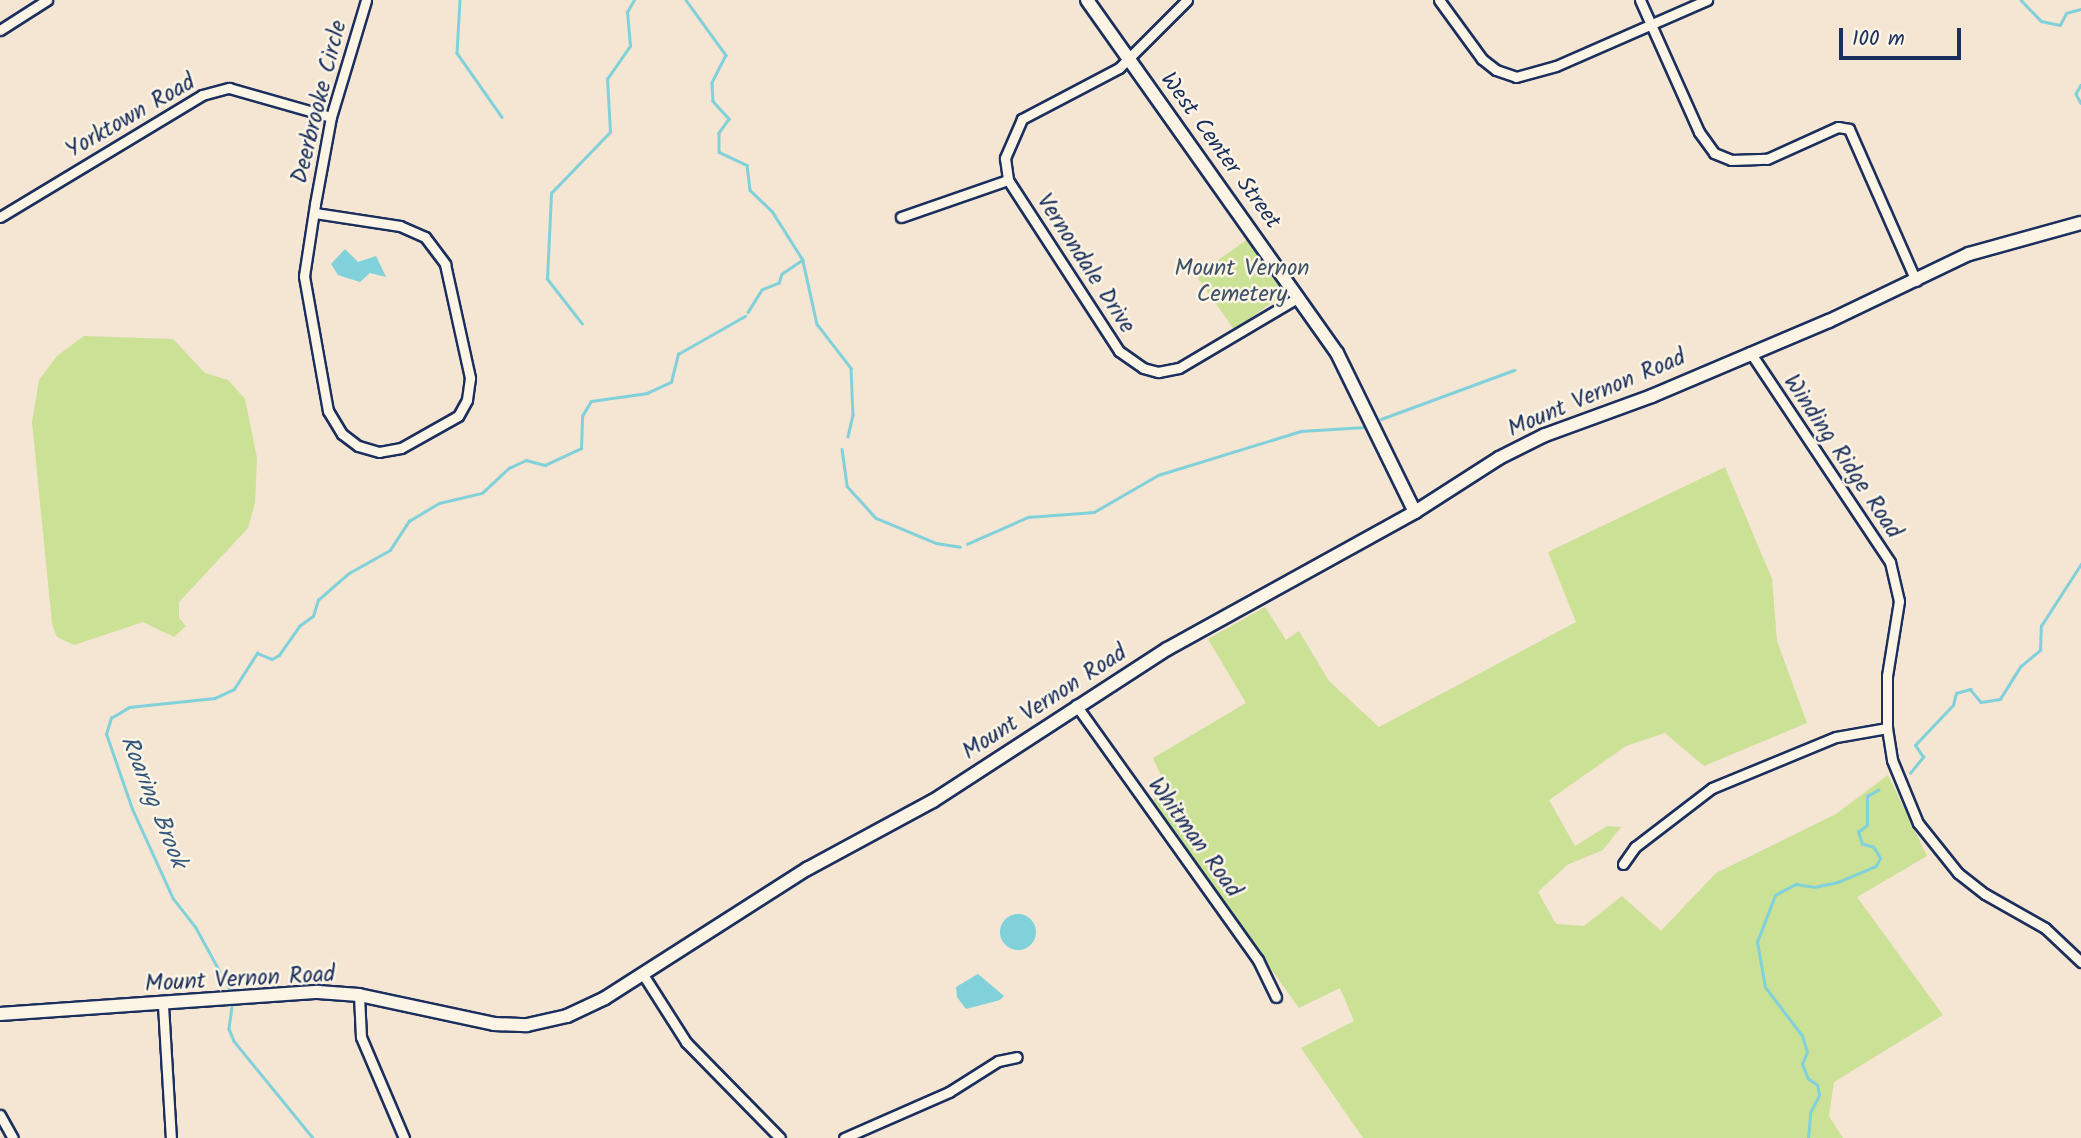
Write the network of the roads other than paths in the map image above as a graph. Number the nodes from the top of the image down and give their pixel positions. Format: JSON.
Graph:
{"nodes":[{"id":1,"x":47,"y":0,"type":"edge"},
{"id":2,"x":366,"y":0,"type":"edge"},
{"id":3,"x":1087,"y":0,"type":"edge"},
{"id":4,"x":1186,"y":0,"type":"edge"},
{"id":5,"x":1439,"y":0,"type":"edge"},
{"id":6,"x":1640,"y":0,"type":"edge"},
{"id":7,"x":1707,"y":0,"type":"edge"},
{"id":8,"x":1650,"y":24,"type":"junction"},
{"id":9,"x":0,"y":30,"type":"edge"},
{"id":10,"x":1127,"y":58,"type":"junction"},
{"id":11,"x":331,"y":117,"type":"junction"},
{"id":12,"x":1008,"y":180,"type":"junction"},
{"id":13,"x":314,"y":213,"type":"junction"},
{"id":14,"x":0,"y":217,"type":"edge"},
{"id":15,"x":901,"y":217,"type":"dead end"},
{"id":16,"x":2081,"y":223,"type":"edge"},
{"id":17,"x":1916,"y":281,"type":"junction"},
{"id":18,"x":1299,"y":297,"type":"junction"},
{"id":19,"x":1749,"y":352,"type":"junction"},
{"id":20,"x":1415,"y":512,"type":"junction"},
{"id":21,"x":1076,"y":705,"type":"junction"},
{"id":22,"x":1887,"y":728,"type":"junction"},
{"id":23,"x":1622,"y":864,"type":"dead end"},
{"id":24,"x":2081,"y":962,"type":"edge"},
{"id":25,"x":642,"y":973,"type":"junction"},
{"id":26,"x":359,"y":995,"type":"junction"},
{"id":27,"x":1276,"y":997,"type":"dead end"},
{"id":28,"x":163,"y":1005,"type":"junction"},
{"id":29,"x":0,"y":1014,"type":"edge"},
{"id":30,"x":1017,"y":1057,"type":"dead end"},
{"id":31,"x":0,"y":1115,"type":"edge"},
{"id":32,"x":13,"y":1138,"type":"edge"},
{"id":33,"x":171,"y":1138,"type":"edge"},
{"id":34,"x":404,"y":1138,"type":"edge"},
{"id":35,"x":780,"y":1138,"type":"edge"},
{"id":36,"x":844,"y":1138,"type":"edge"}],
"edges":[{"from":1,"to":9,"type":"street"},
{"from":2,"to":11,"type":"street","name":"Deerbrooke Circle"},
{"from":3,"to":10,"type":"main road","name":"West Center Street"},
{"from":4,"to":10,"type":"street","name":"Vernondale Drive"},
{"from":5,"to":8,"type":"street"},
{"from":6,"to":8,"type":"street"},
{"from":7,"to":8,"type":"street"},
{"from":8,"to":17,"type":"street"},
{"from":10,"to":12,"type":"street","name":"Vernondale Drive"},
{"from":10,"to":18,"type":"main road","name":"West Center Street"},
{"from":11,"to":13,"type":"street","name":"Deerbrooke Circle"},
{"from":11,"to":14,"type":"street","name":"Yorktown Road"},
{"from":12,"to":15,"type":"street"},
{"from":12,"to":18,"type":"street","name":"Vernondale Drive"},
{"from":13,"to":13,"type":"street","name":"Deerbrooke Circle"},
{"from":16,"to":17,"type":"main road","name":"Mount Vernon Road"},
{"from":17,"to":19,"type":"main road","name":"Mount Vernon Road"},
{"from":18,"to":20,"type":"main road","name":"West Center Street"},
{"from":19,"to":20,"type":"main road","name":"Mount Vernon Road"},
{"from":19,"to":22,"type":"street","name":"Winding Ridge Road"},
{"from":20,"to":21,"type":"main road","name":"Mount Vernon Road"},
{"from":21,"to":25,"type":"main road","name":"Mount Vernon Road"},
{"from":21,"to":27,"type":"street","name":"Whitman Road"},
{"from":22,"to":23,"type":"street"},
{"from":22,"to":24,"type":"street","name":"Winding Ridge Road"},
{"from":25,"to":26,"type":"main road","name":"Mount Vernon Road"},
{"from":25,"to":35,"type":"street"},
{"from":26,"to":28,"type":"main road","name":"Mount Vernon Road"},
{"from":26,"to":34,"type":"street"},
{"from":28,"to":29,"type":"main road","name":"Mount Vernon Road"},
{"from":28,"to":33,"type":"street"},
{"from":30,"to":36,"type":"street"},
{"from":31,"to":32,"type":"street"}]}
